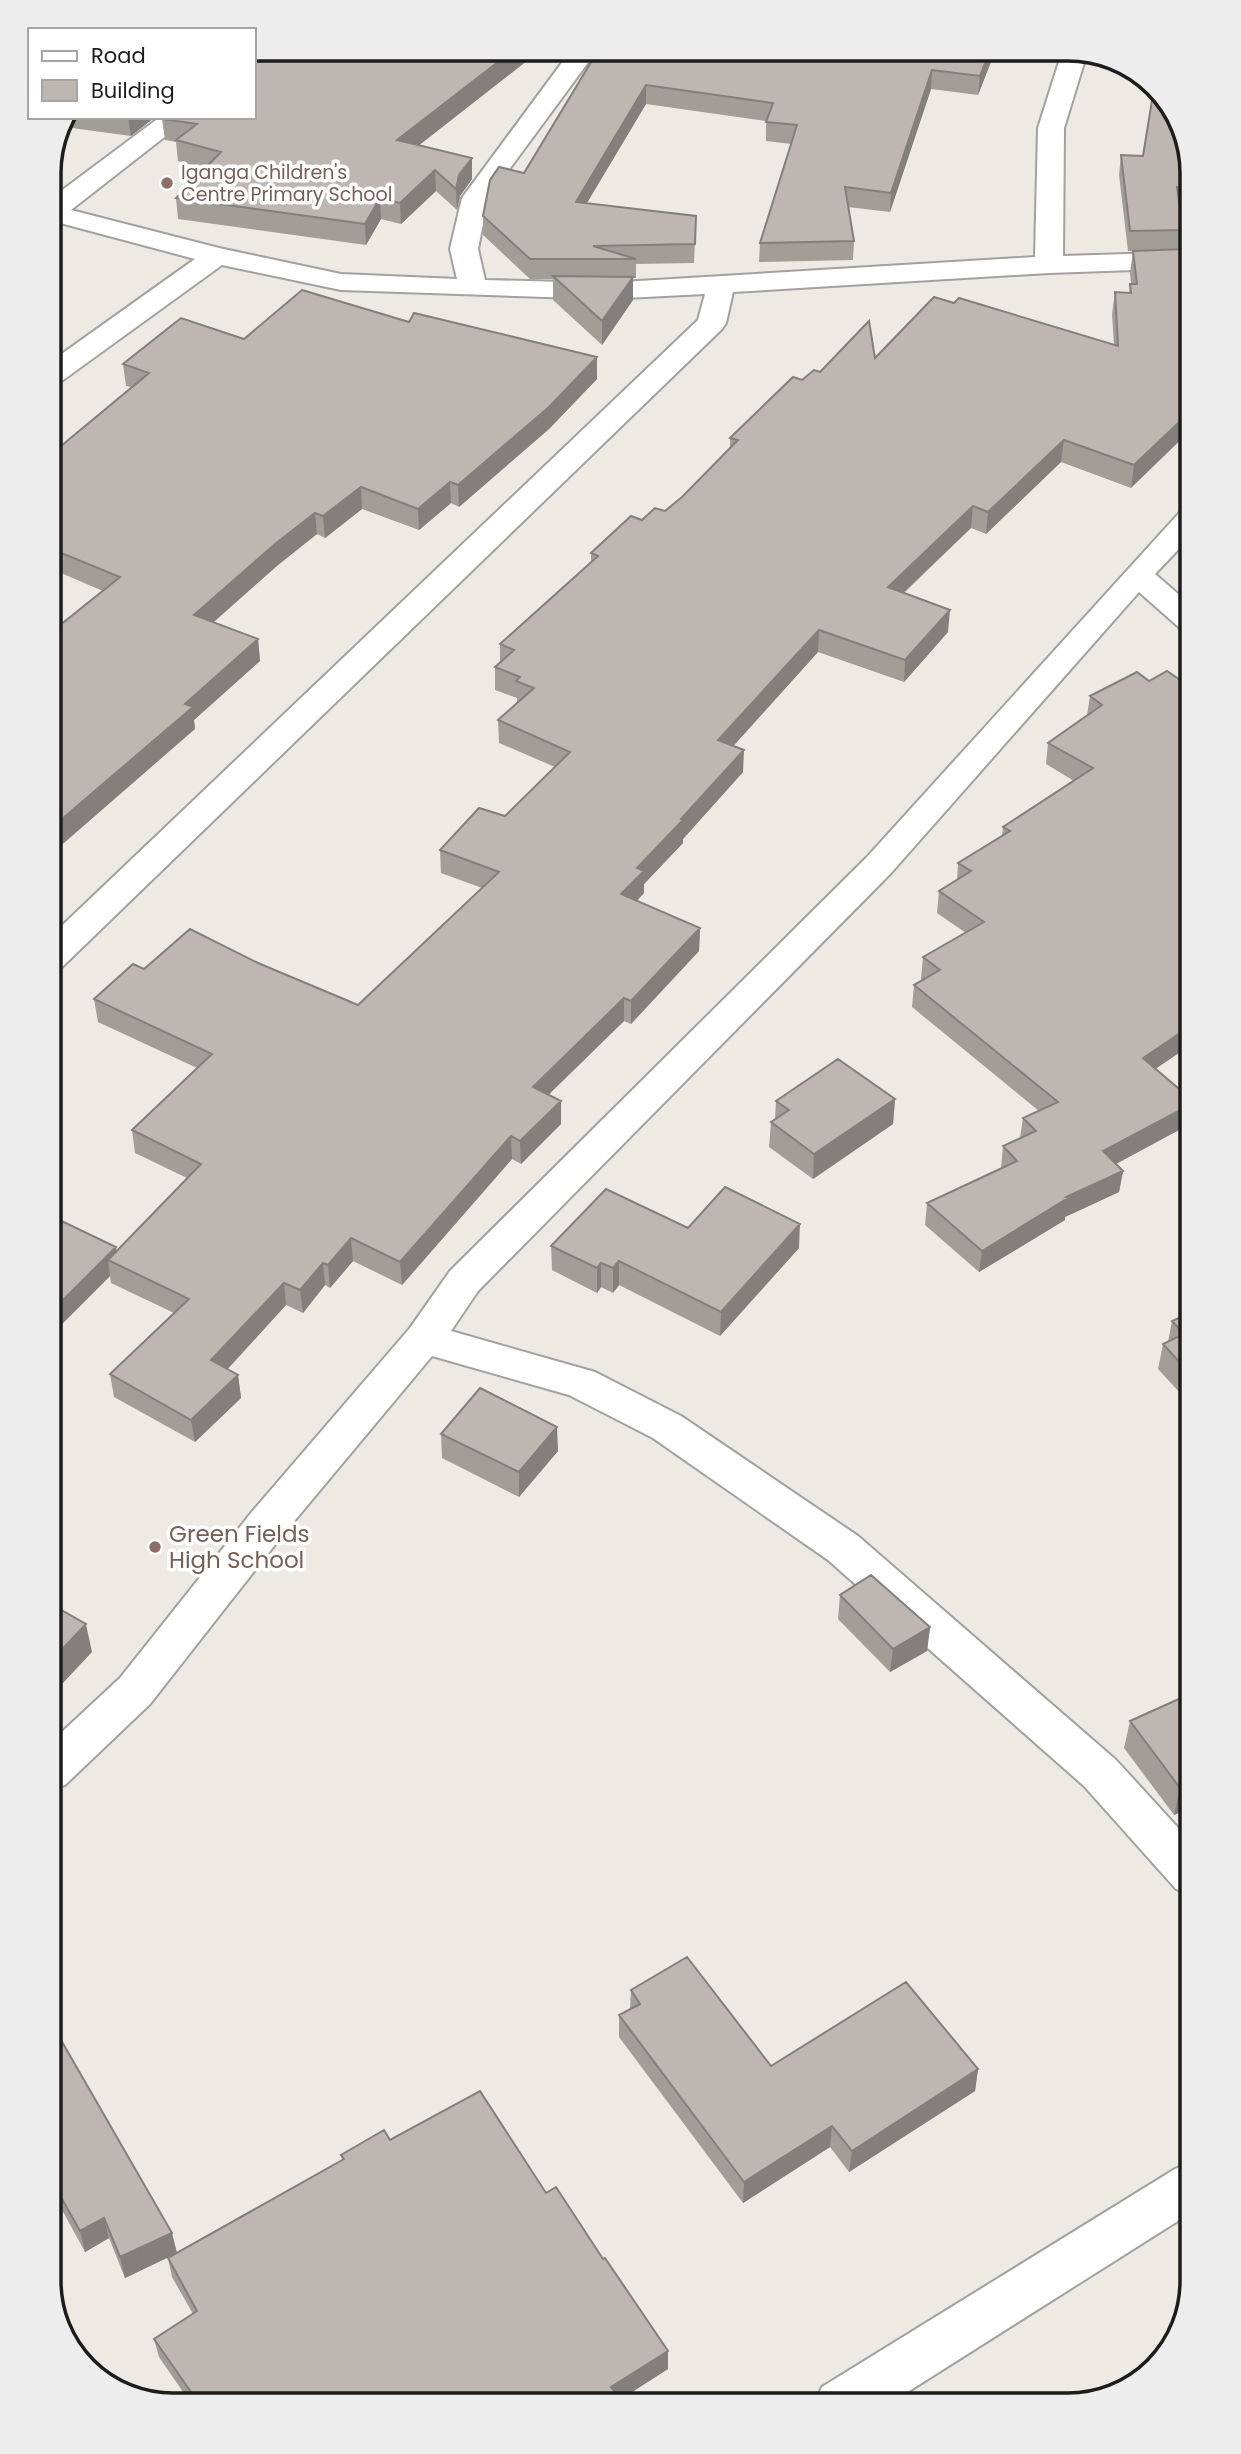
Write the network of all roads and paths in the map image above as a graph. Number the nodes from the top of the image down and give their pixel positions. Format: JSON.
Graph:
{"nodes":[{"id":1,"x":576,"y":61,"type":"edge"},
{"id":2,"x":1072,"y":61,"type":"edge"},
{"id":3,"x":174,"y":119,"type":"edge"},
{"id":4,"x":61,"y":204,"type":"edge"},
{"id":5,"x":61,"y":215,"type":"edge"},
{"id":6,"x":217,"y":256,"type":"junction"},
{"id":7,"x":1180,"y":260,"type":"edge"},
{"id":8,"x":1049,"y":265,"type":"junction"},
{"id":9,"x":721,"y":285,"type":"junction"},
{"id":10,"x":473,"y":288,"type":"junction"},
{"id":11,"x":61,"y":368,"type":"edge"},
{"id":12,"x":1180,"y":530,"type":"edge"},
{"id":13,"x":1137,"y":575,"type":"junction"},
{"id":14,"x":1180,"y":612,"type":"edge"},
{"id":15,"x":61,"y":947,"type":"edge"},
{"id":16,"x":424,"y":1339,"type":"junction"},
{"id":17,"x":61,"y":1761,"type":"edge"},
{"id":18,"x":1180,"y":1862,"type":"edge"},
{"id":19,"x":1180,"y":2192,"type":"edge"},
{"id":20,"x":859,"y":2393,"type":"edge"}],
"edges":[{"from":1,"to":10,"type":"street"},
{"from":2,"to":8,"type":"street"},
{"from":3,"to":4,"type":"street"},
{"from":5,"to":6,"type":"street"},
{"from":6,"to":10,"type":"street"},
{"from":6,"to":11,"type":"street"},
{"from":7,"to":8,"type":"street"},
{"from":8,"to":9,"type":"street"},
{"from":9,"to":10,"type":"street"},
{"from":9,"to":15,"type":"street"},
{"from":12,"to":13,"type":"street"},
{"from":13,"to":14,"type":"street"},
{"from":13,"to":16,"type":"street"},
{"from":16,"to":17,"type":"street"},
{"from":16,"to":18,"type":"street"},
{"from":19,"to":20,"type":"street"}]}
